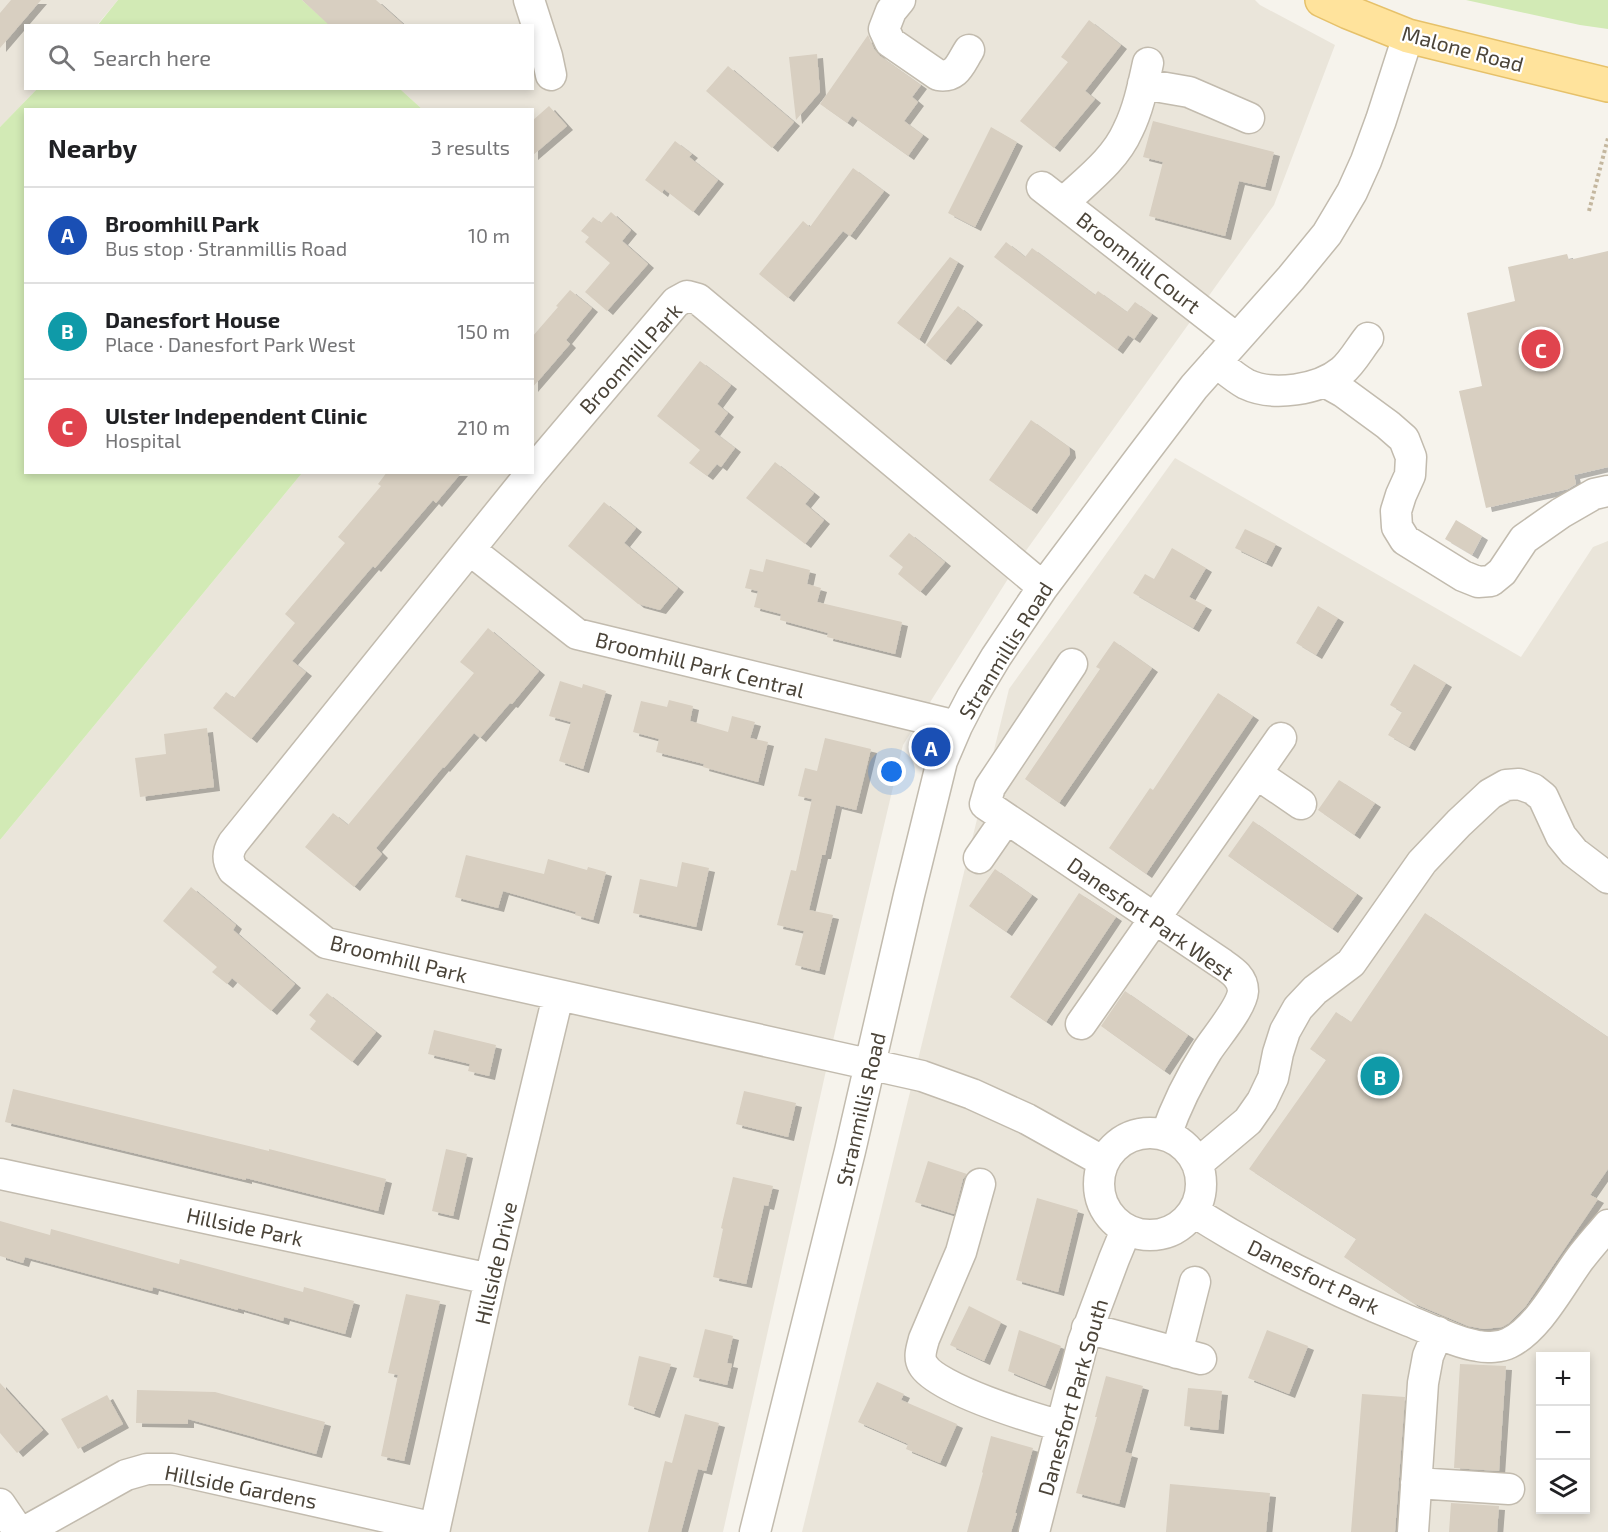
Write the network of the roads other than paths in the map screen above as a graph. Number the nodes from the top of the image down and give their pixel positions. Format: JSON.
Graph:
{"nodes":[{"id":1,"x":529,"y":0,"type":"edge"},
{"id":2,"x":900,"y":0,"type":"edge"},
{"id":3,"x":1322,"y":0,"type":"edge"},
{"id":4,"x":1408,"y":36,"type":"junction"},
{"id":5,"x":969,"y":50,"type":"dead end"},
{"id":6,"x":551,"y":75,"type":"dead end"},
{"id":7,"x":1608,"y":85,"type":"edge"},
{"id":8,"x":1249,"y":118,"type":"dead end"},
{"id":9,"x":1236,"y":338,"type":"junction"},
{"id":10,"x":1368,"y":338,"type":"dead end"},
{"id":11,"x":1216,"y":362,"type":"junction"},
{"id":12,"x":1326,"y":382,"type":"junction"},
{"id":13,"x":534,"y":470,"type":"edge"},
{"id":14,"x":530,"y":474,"type":"edge"},
{"id":15,"x":1608,"y":491,"type":"edge"},
{"id":16,"x":470,"y":550,"type":"junction"},
{"id":17,"x":1043,"y":587,"type":"junction"},
{"id":18,"x":1072,"y":664,"type":"dead end"},
{"id":19,"x":957,"y":726,"type":"junction"},
{"id":20,"x":1281,"y":738,"type":"dead end"},
{"id":21,"x":1257,"y":774,"type":"junction"},
{"id":22,"x":1301,"y":804,"type":"dead end"},
{"id":23,"x":995,"y":812,"type":"junction"},
{"id":24,"x":979,"y":858,"type":"dead end"},
{"id":25,"x":1608,"y":878,"type":"edge"},
{"id":26,"x":1154,"y":918,"type":"junction"},
{"id":27,"x":558,"y":996,"type":"junction"},
{"id":28,"x":1081,"y":1024,"type":"dead end"},
{"id":29,"x":870,"y":1064,"type":"junction"},
{"id":30,"x":1166,"y":1136,"type":"junction"},
{"id":31,"x":1104,"y":1162,"type":"junction"},
{"id":32,"x":1197,"y":1164,"type":"junction"},
{"id":33,"x":0,"y":1174,"type":"edge"},
{"id":34,"x":980,"y":1184,"type":"dead end"},
{"id":35,"x":1194,"y":1212,"type":"junction"},
{"id":36,"x":1608,"y":1225,"type":"edge"},
{"id":37,"x":1126,"y":1230,"type":"junction"},
{"id":38,"x":490,"y":1279,"type":"junction"},
{"id":39,"x":1195,"y":1282,"type":"dead end"},
{"id":40,"x":1087,"y":1328,"type":"junction"},
{"id":41,"x":1438,"y":1332,"type":"junction"},
{"id":42,"x":1061,"y":1426,"type":"junction"},
{"id":43,"x":1416,"y":1483,"type":"junction"},
{"id":44,"x":1509,"y":1490,"type":"dead end"},
{"id":45,"x":0,"y":1504,"type":"edge"},
{"id":46,"x":435,"y":1530,"type":"edge"},
{"id":47,"x":1037,"y":1531,"type":"edge"},
{"id":48,"x":18,"y":1532,"type":"edge"},
{"id":49,"x":24,"y":1532,"type":"edge"},
{"id":50,"x":755,"y":1532,"type":"edge"},
{"id":51,"x":1413,"y":1532,"type":"edge"}],
"edges":[{"from":1,"to":6,"type":"street"},
{"from":2,"to":5,"type":"street"},
{"from":3,"to":4,"type":"main road","name":"Malone Road"},
{"from":4,"to":7,"type":"main road","name":"Malone Road"},
{"from":4,"to":9,"type":"street","name":"Stranmillis Road"},
{"from":8,"to":9,"type":"street","name":"Broomhill Court"},
{"from":9,"to":11,"type":"street","name":"Stranmillis Road"},
{"from":10,"to":12,"type":"street"},
{"from":11,"to":12,"type":"street"},
{"from":11,"to":17,"type":"street","name":"Stranmillis Road"},
{"from":12,"to":15,"type":"street"},
{"from":13,"to":17,"type":"street","name":"Broomhill Park"},
{"from":14,"to":16,"type":"street","name":"Broomhill Park"},
{"from":16,"to":19,"type":"street","name":"Broomhill Park Central"},
{"from":16,"to":27,"type":"street","name":"Broomhill Park"},
{"from":17,"to":19,"type":"street","name":"Stranmillis Road"},
{"from":18,"to":23,"type":"street"},
{"from":19,"to":29,"type":"street","name":"Stranmillis Road"},
{"from":20,"to":21,"type":"street"},
{"from":21,"to":22,"type":"street"},
{"from":21,"to":26,"type":"street"},
{"from":23,"to":24,"type":"street"},
{"from":23,"to":26,"type":"street","name":"Danesfort Park West"},
{"from":25,"to":32,"type":"street"},
{"from":26,"to":28,"type":"street"},
{"from":26,"to":30,"type":"street","name":"Danesfort Park West"},
{"from":27,"to":29,"type":"street","name":"Broomhill Park"},
{"from":27,"to":38,"type":"street","name":"Hillside Drive"},
{"from":29,"to":31,"type":"street"},
{"from":29,"to":50,"type":"street","name":"Stranmillis Road"},
{"from":30,"to":31,"type":"street"},
{"from":30,"to":32,"type":"street"},
{"from":31,"to":37,"type":"street"},
{"from":32,"to":35,"type":"street"},
{"from":33,"to":38,"type":"street","name":"Hillside Park"},
{"from":34,"to":42,"type":"street"},
{"from":35,"to":37,"type":"street"},
{"from":35,"to":41,"type":"street","name":"Danesfort Park"},
{"from":36,"to":41,"type":"street","name":"Danesfort Park"},
{"from":37,"to":40,"type":"street","name":"Danesfort Park South"},
{"from":38,"to":46,"type":"street","name":"Hillside Drive"},
{"from":39,"to":40,"type":"street"},
{"from":40,"to":42,"type":"street","name":"Danesfort Park South"},
{"from":41,"to":43,"type":"street"},
{"from":42,"to":47,"type":"street","name":"Danesfort Park South"},
{"from":43,"to":44,"type":"street"},
{"from":43,"to":51,"type":"street"},
{"from":45,"to":48,"type":"street"},
{"from":46,"to":49,"type":"street","name":"Hillside Gardens"}]}
